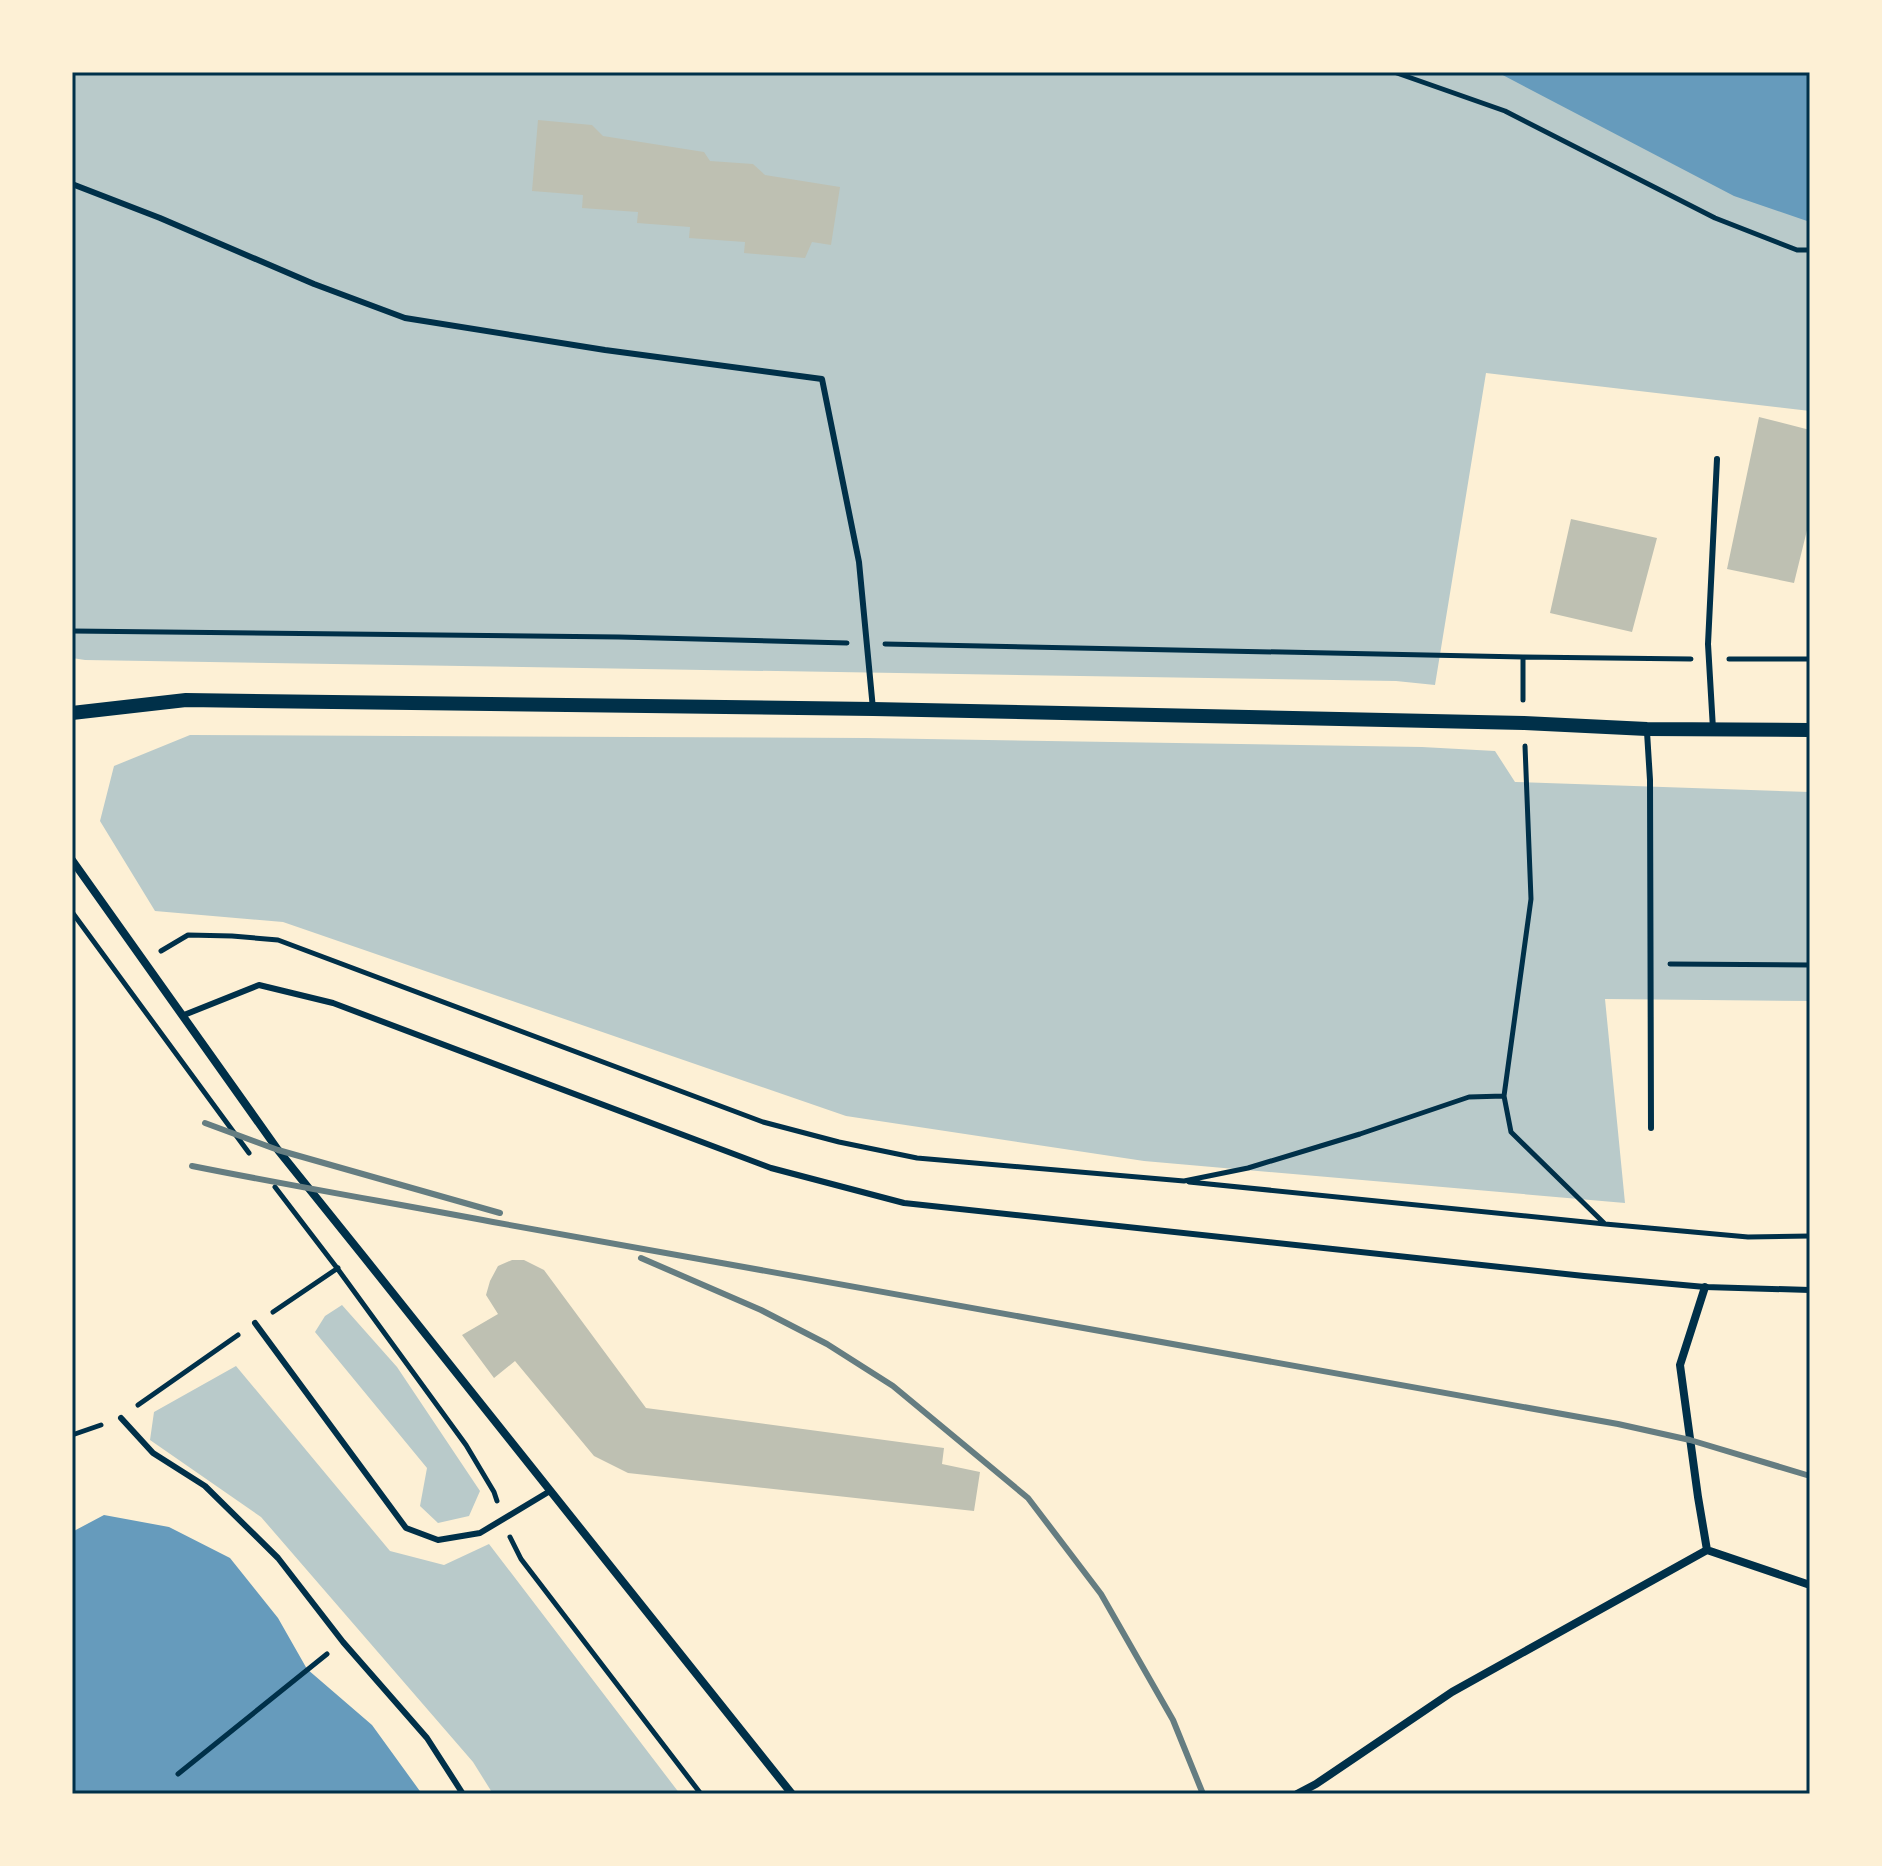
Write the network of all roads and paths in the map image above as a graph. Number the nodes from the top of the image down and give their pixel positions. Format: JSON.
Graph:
{"nodes":[{"id":1,"x":1394,"y":72,"type":"edge"},
{"id":2,"x":72,"y":184,"type":"edge"},
{"id":3,"x":1810,"y":250,"type":"edge"},
{"id":4,"x":1717,"y":459,"type":"dead end"},
{"id":5,"x":72,"y":631,"type":"edge"},
{"id":6,"x":868,"y":644,"type":"junction"},
{"id":7,"x":1523,"y":657,"type":"junction"},
{"id":8,"x":1709,"y":659,"type":"junction"},
{"id":9,"x":1810,"y":659,"type":"edge"},
{"id":10,"x":873,"y":709,"type":"junction"},
{"id":11,"x":72,"y":713,"type":"edge"},
{"id":12,"x":1524,"y":723,"type":"junction"},
{"id":13,"x":1647,"y":729,"type":"junction"},
{"id":14,"x":1713,"y":729,"type":"junction"},
{"id":15,"x":1810,"y":730,"type":"edge"},
{"id":16,"x":72,"y":860,"type":"edge"},
{"id":17,"x":72,"y":912,"type":"edge"},
{"id":18,"x":144,"y":961,"type":"junction"},
{"id":19,"x":1649,"y":964,"type":"junction"},
{"id":20,"x":1810,"y":965,"type":"edge"},
{"id":21,"x":120,"y":978,"type":"junction"},
{"id":22,"x":184,"y":1015,"type":"junction"},
{"id":23,"x":1504,"y":1096,"type":"junction"},
{"id":24,"x":1651,"y":1128,"type":"dead end"},
{"id":25,"x":252,"y":1157,"type":"dead end"},
{"id":26,"x":1184,"y":1181,"type":"junction"},
{"id":27,"x":271,"y":1182,"type":"dead end"},
{"id":28,"x":1605,"y":1224,"type":"junction"},
{"id":29,"x":1810,"y":1236,"type":"edge"},
{"id":30,"x":364,"y":1257,"type":"junction"},
{"id":31,"x":337,"y":1268,"type":"junction"},
{"id":32,"x":1705,"y":1287,"type":"junction"},
{"id":33,"x":1810,"y":1290,"type":"edge"},
{"id":34,"x":255,"y":1323,"type":"junction"},
{"id":35,"x":121,"y":1418,"type":"junction"},
{"id":36,"x":72,"y":1435,"type":"edge"},
{"id":37,"x":550,"y":1491,"type":"junction"},
{"id":38,"x":502,"y":1520,"type":"junction"},
{"id":39,"x":1707,"y":1550,"type":"junction"},
{"id":40,"x":1810,"y":1585,"type":"edge"},
{"id":41,"x":307,"y":1669,"type":"dead end"},
{"id":42,"x":178,"y":1774,"type":"dead end"},
{"id":43,"x":463,"y":1794,"type":"edge"},
{"id":44,"x":701,"y":1794,"type":"edge"},
{"id":45,"x":792,"y":1794,"type":"edge"},
{"id":46,"x":1297,"y":1794,"type":"edge"}],
"edges":[{"from":1,"to":3,"type":"path"},
{"from":2,"to":6,"type":"lane"},
{"from":4,"to":8,"type":"lane"},
{"from":5,"to":6,"type":"path"},
{"from":6,"to":7,"type":"path"},
{"from":6,"to":10,"type":"lane"},
{"from":7,"to":8,"type":"path"},
{"from":7,"to":12,"type":"path"},
{"from":8,"to":9,"type":"path"},
{"from":8,"to":14,"type":"lane"},
{"from":10,"to":11,"type":"street"},
{"from":10,"to":12,"type":"street"},
{"from":12,"to":13,"type":"street"},
{"from":12,"to":23,"type":"path"},
{"from":13,"to":14,"type":"street"},
{"from":13,"to":19,"type":"lane"},
{"from":14,"to":15,"type":"street"},
{"from":16,"to":18,"type":"street"},
{"from":17,"to":21,"type":"path"},
{"from":18,"to":21,"type":"path"},
{"from":18,"to":22,"type":"street"},
{"from":18,"to":26,"type":"path"},
{"from":19,"to":20,"type":"path"},
{"from":19,"to":24,"type":"lane"},
{"from":21,"to":25,"type":"path"},
{"from":22,"to":30,"type":"street"},
{"from":22,"to":32,"type":"lane"},
{"from":23,"to":26,"type":"path"},
{"from":23,"to":28,"type":"path"},
{"from":26,"to":28,"type":"path"},
{"from":27,"to":31,"type":"path"},
{"from":28,"to":29,"type":"path"},
{"from":30,"to":31,"type":"path"},
{"from":30,"to":37,"type":"street"},
{"from":31,"to":34,"type":"path"},
{"from":31,"to":38,"type":"path"},
{"from":32,"to":33,"type":"lane"},
{"from":32,"to":39,"type":"street"},
{"from":34,"to":35,"type":"path"},
{"from":34,"to":38,"type":"lane"},
{"from":35,"to":36,"type":"path"},
{"from":35,"to":43,"type":"lane"},
{"from":37,"to":38,"type":"lane"},
{"from":37,"to":45,"type":"street"},
{"from":38,"to":44,"type":"path"},
{"from":39,"to":40,"type":"street"},
{"from":39,"to":46,"type":"street"},
{"from":41,"to":42,"type":"path"}]}
